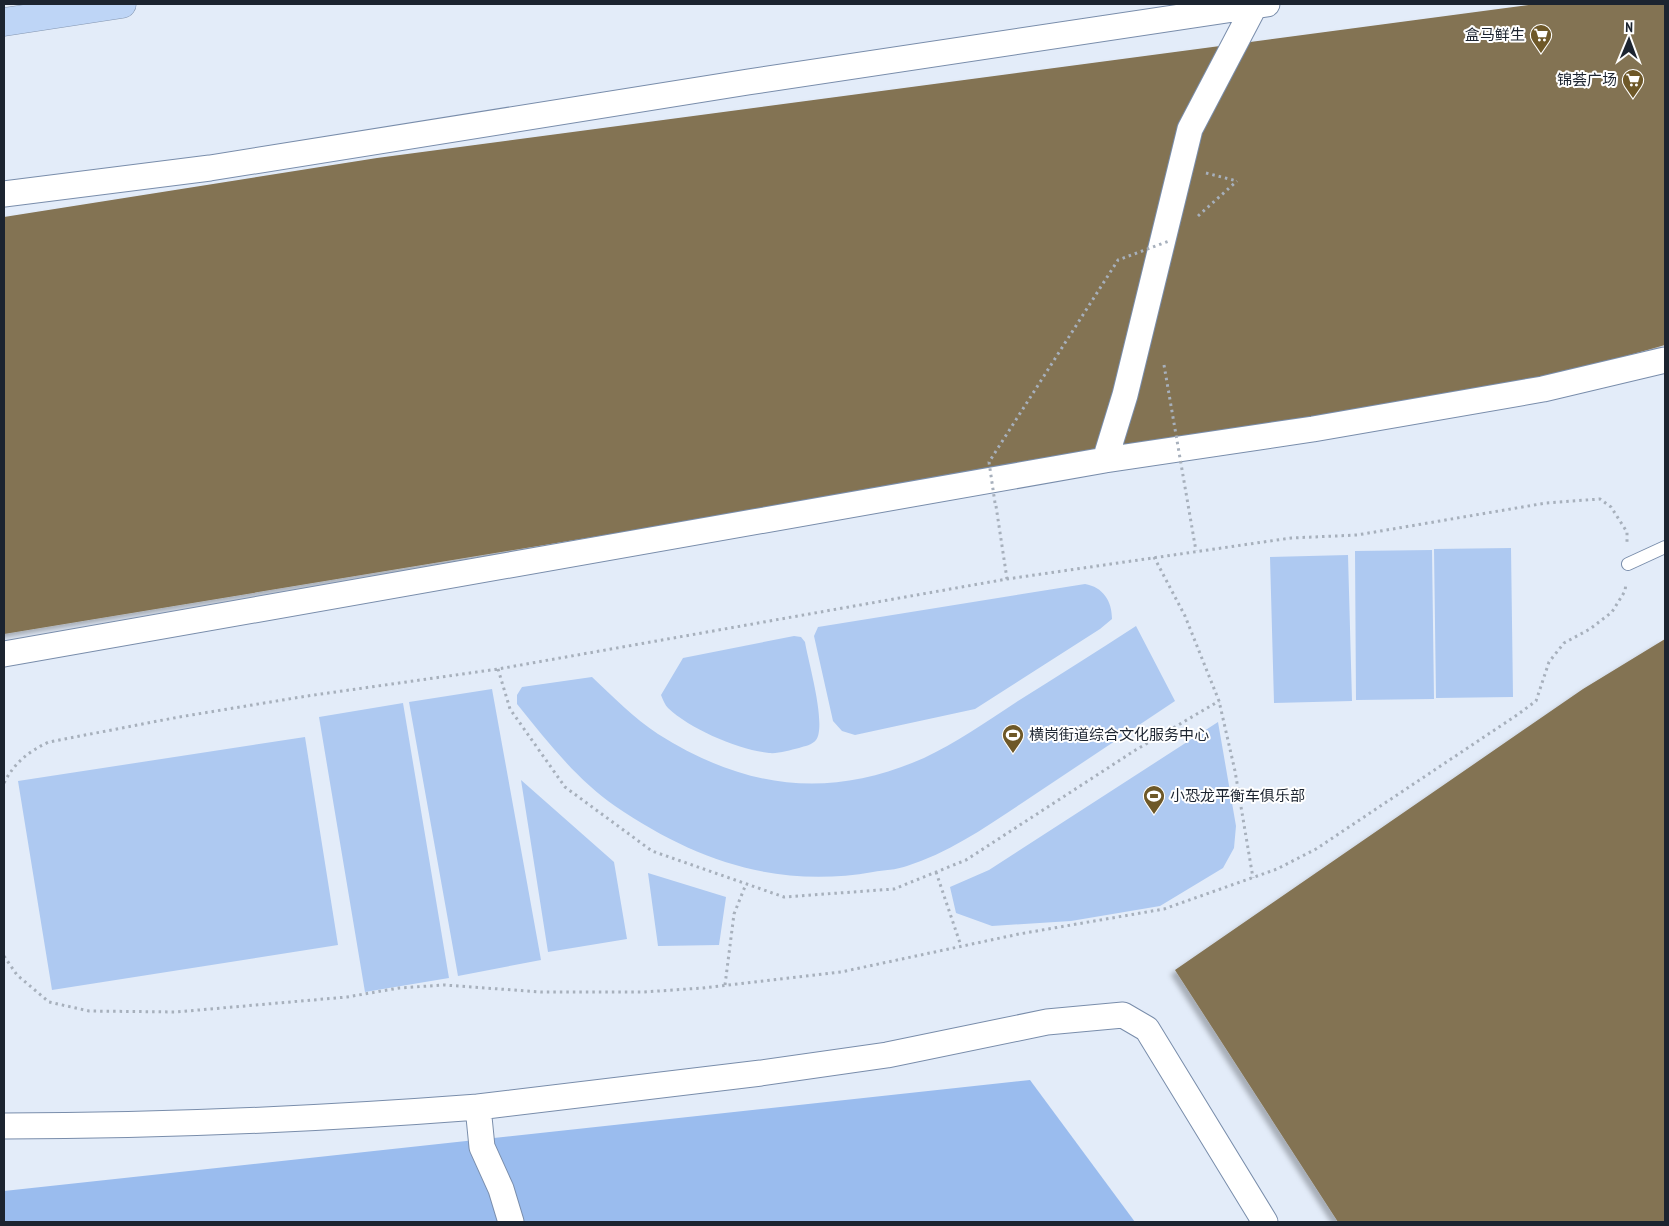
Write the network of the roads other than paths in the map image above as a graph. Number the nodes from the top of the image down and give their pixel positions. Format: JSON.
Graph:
{"nodes":[{"id":1,"x":122,"y":4,"type":"edge"},
{"id":2,"x":1262,"y":5,"type":"edge"},
{"id":3,"x":4,"y":22,"type":"edge"},
{"id":4,"x":4,"y":194,"type":"edge"},
{"id":5,"x":1665,"y":360,"type":"edge"},
{"id":6,"x":1106,"y":460,"type":"junction"},
{"id":7,"x":1665,"y":547,"type":"edge"},
{"id":8,"x":1628,"y":564,"type":"road end"},
{"id":9,"x":4,"y":654,"type":"edge"},
{"id":10,"x":478,"y":1107,"type":"junction"},
{"id":11,"x":4,"y":1126,"type":"edge"},
{"id":12,"x":511,"y":1222,"type":"edge"},
{"id":13,"x":1265,"y":1222,"type":"edge"}],
"edges":[{"from":1,"to":3,"type":"highway"},
{"from":2,"to":4,"type":"street"},
{"from":2,"to":6,"type":"street"},
{"from":5,"to":6,"type":"street"},
{"from":6,"to":9,"type":"street"},
{"from":7,"to":8,"type":"lane"},
{"from":10,"to":11,"type":"street"},
{"from":10,"to":12,"type":"street"},
{"from":10,"to":13,"type":"street"}]}
